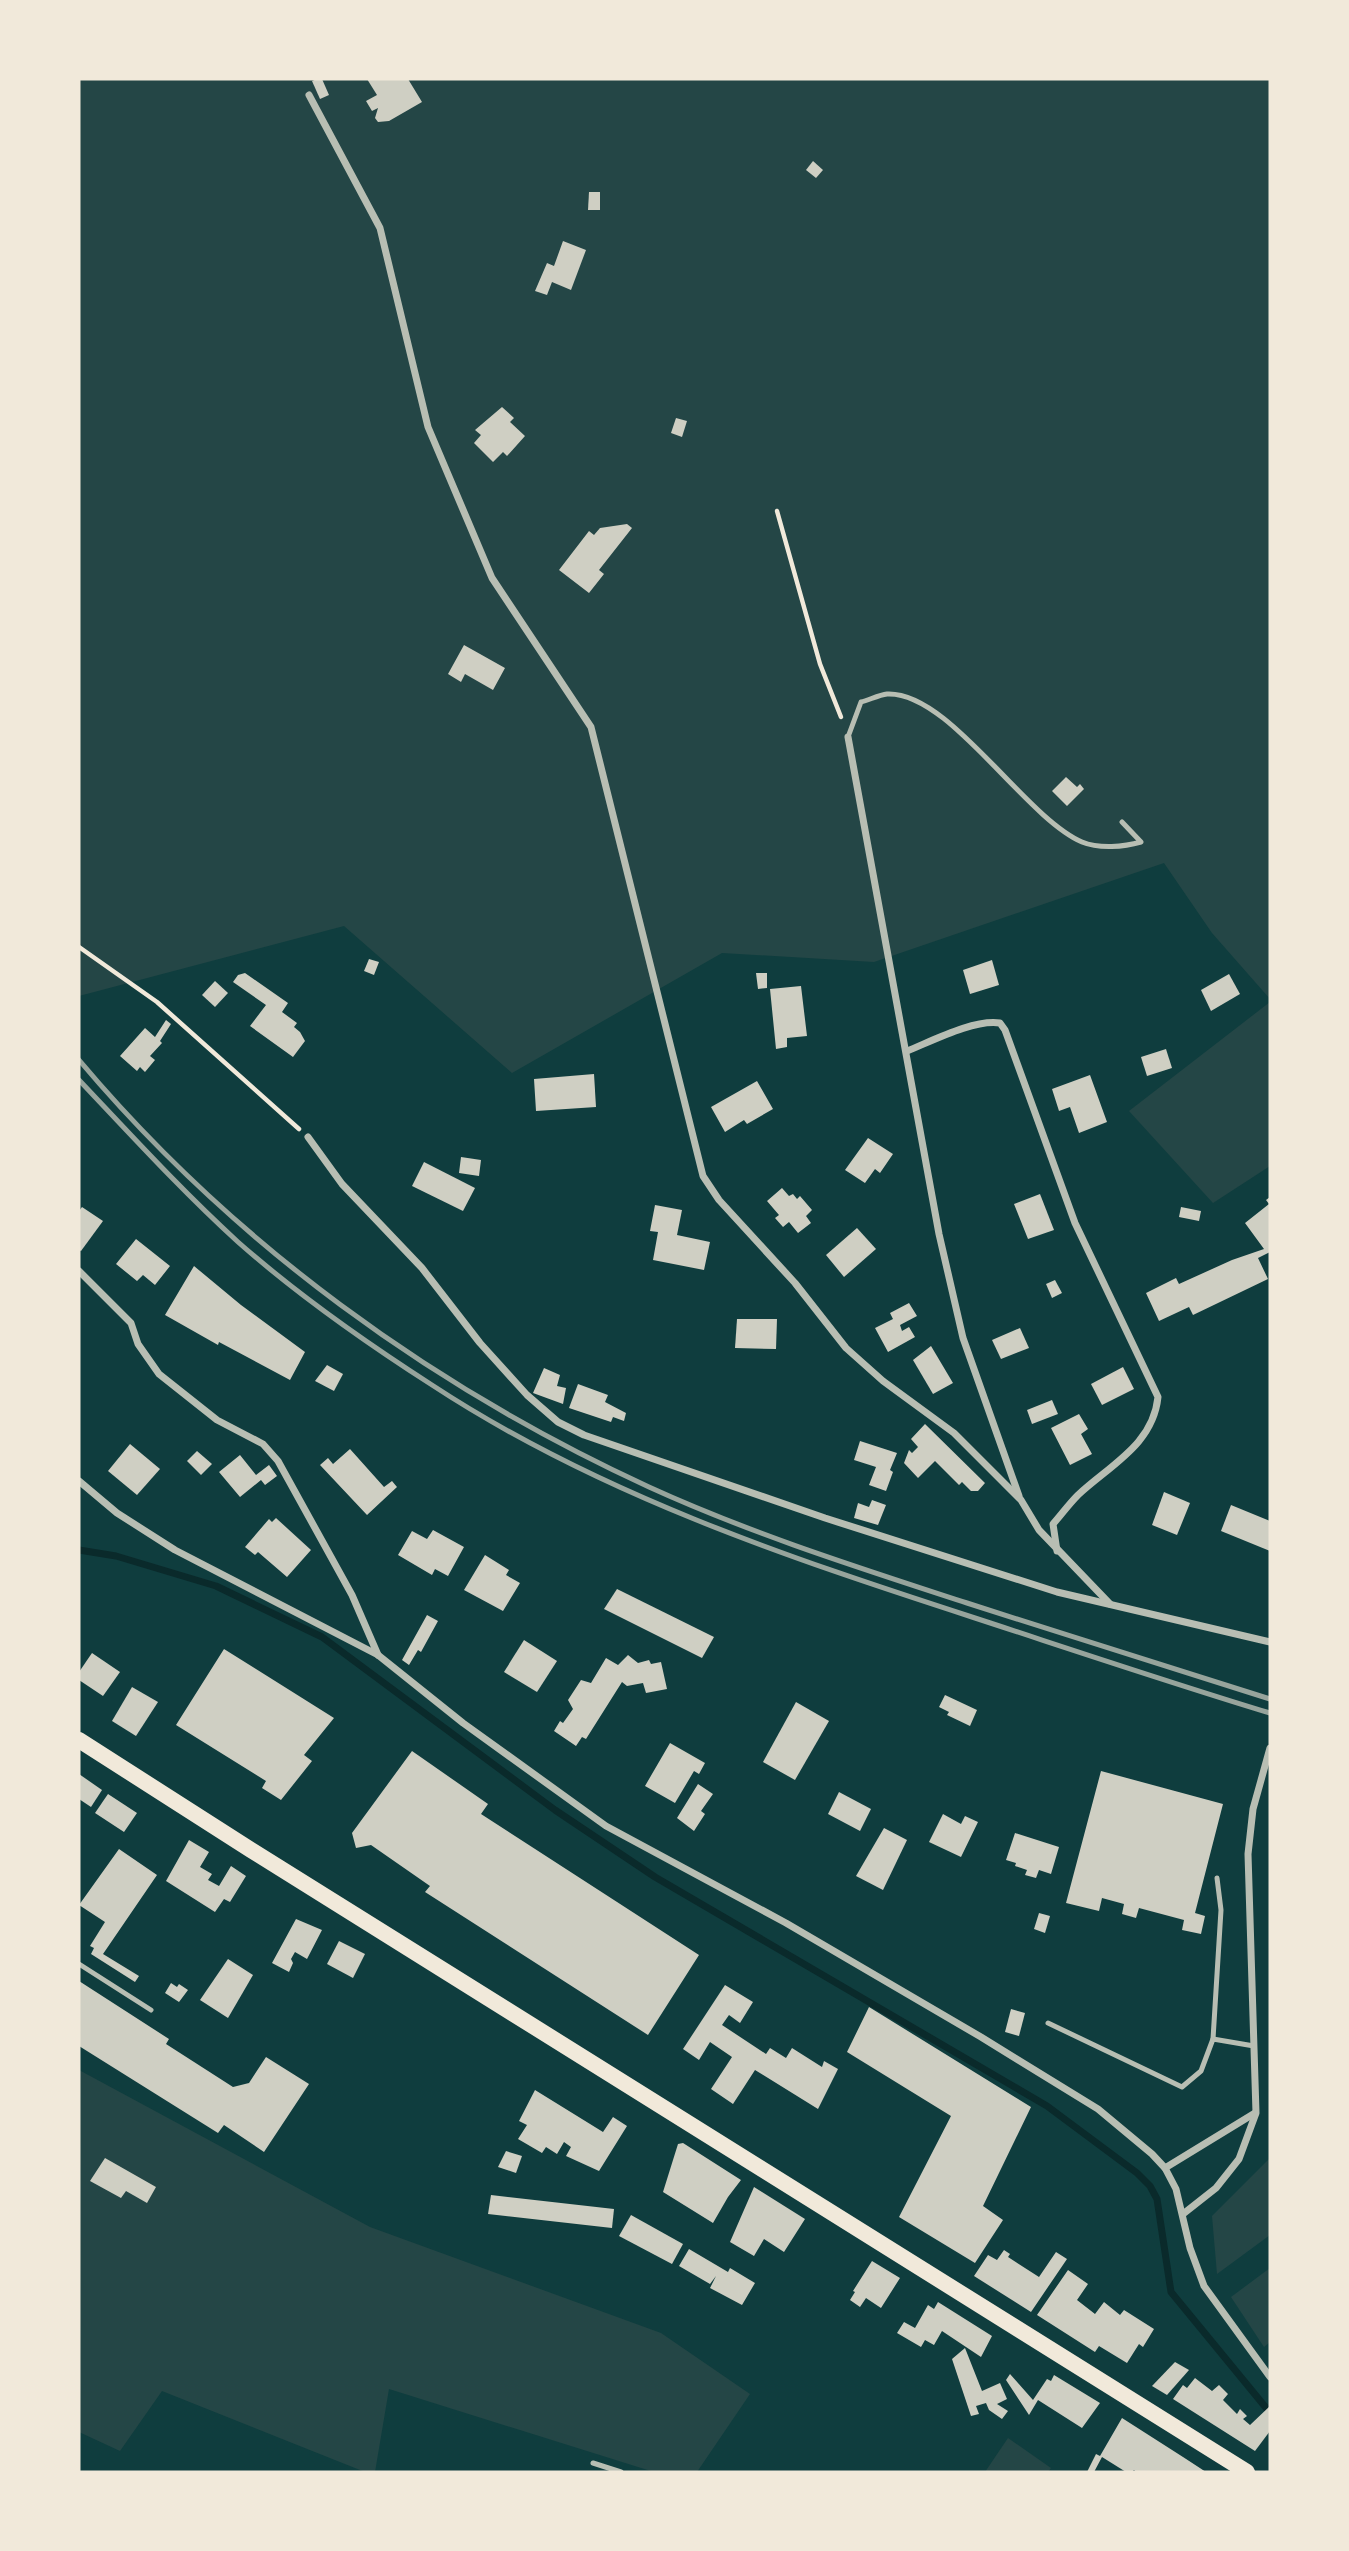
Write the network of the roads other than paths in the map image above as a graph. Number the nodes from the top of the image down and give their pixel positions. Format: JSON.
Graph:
{"nodes":[{"id":1,"x":309,"y":95,"type":"dead end"},
{"id":2,"x":848,"y":737,"type":"joint"},
{"id":3,"x":1122,"y":822,"type":"dead end"},
{"id":4,"x":907,"y":1051,"type":"junction"},
{"id":5,"x":308,"y":1137,"type":"road end"},
{"id":6,"x":79,"y":1271,"type":"edge"},
{"id":7,"x":79,"y":1480,"type":"edge"},
{"id":8,"x":1021,"y":1500,"type":"junction"},
{"id":9,"x":1058,"y":1551,"type":"junction"},
{"id":10,"x":1110,"y":1604,"type":"junction"},
{"id":11,"x":1270,"y":1642,"type":"edge"},
{"id":12,"x":378,"y":1655,"type":"junction"},
{"id":13,"x":79,"y":1740,"type":"edge"},
{"id":14,"x":1270,"y":1748,"type":"edge"},
{"id":15,"x":1217,"y":1878,"type":"dead end"},
{"id":16,"x":79,"y":1964,"type":"edge"},
{"id":17,"x":151,"y":2010,"type":"dead end"},
{"id":18,"x":1048,"y":2023,"type":"dead end"},
{"id":19,"x":1213,"y":2039,"type":"junction"},
{"id":20,"x":1254,"y":2046,"type":"junction"},
{"id":21,"x":1256,"y":2113,"type":"junction"},
{"id":22,"x":1165,"y":2168,"type":"junction"},
{"id":23,"x":1183,"y":2214,"type":"junction"},
{"id":24,"x":1270,"y":2377,"type":"edge"},
{"id":25,"x":593,"y":2463,"type":"dead end"},
{"id":26,"x":1239,"y":2470,"type":"edge"},
{"id":27,"x":621,"y":2472,"type":"edge"}],
"edges":[{"from":1,"to":8,"type":"street"},
{"from":2,"to":3,"type":"lane"},
{"from":2,"to":4,"type":"street"},
{"from":4,"to":8,"type":"street"},
{"from":4,"to":9,"type":"street"},
{"from":5,"to":10,"type":"street"},
{"from":6,"to":12,"type":"street"},
{"from":7,"to":12,"type":"street"},
{"from":8,"to":9,"type":"street"},
{"from":9,"to":10,"type":"street"},
{"from":10,"to":11,"type":"street"},
{"from":12,"to":22,"type":"street"},
{"from":13,"to":26,"type":"main road"},
{"from":14,"to":20,"type":"street"},
{"from":15,"to":19,"type":"lane"},
{"from":16,"to":17,"type":"lane"},
{"from":18,"to":19,"type":"lane"},
{"from":19,"to":20,"type":"lane"},
{"from":20,"to":21,"type":"street"},
{"from":21,"to":22,"type":"street"},
{"from":21,"to":23,"type":"street"},
{"from":22,"to":23,"type":"street"},
{"from":23,"to":24,"type":"street"},
{"from":25,"to":27,"type":"lane"}]}
